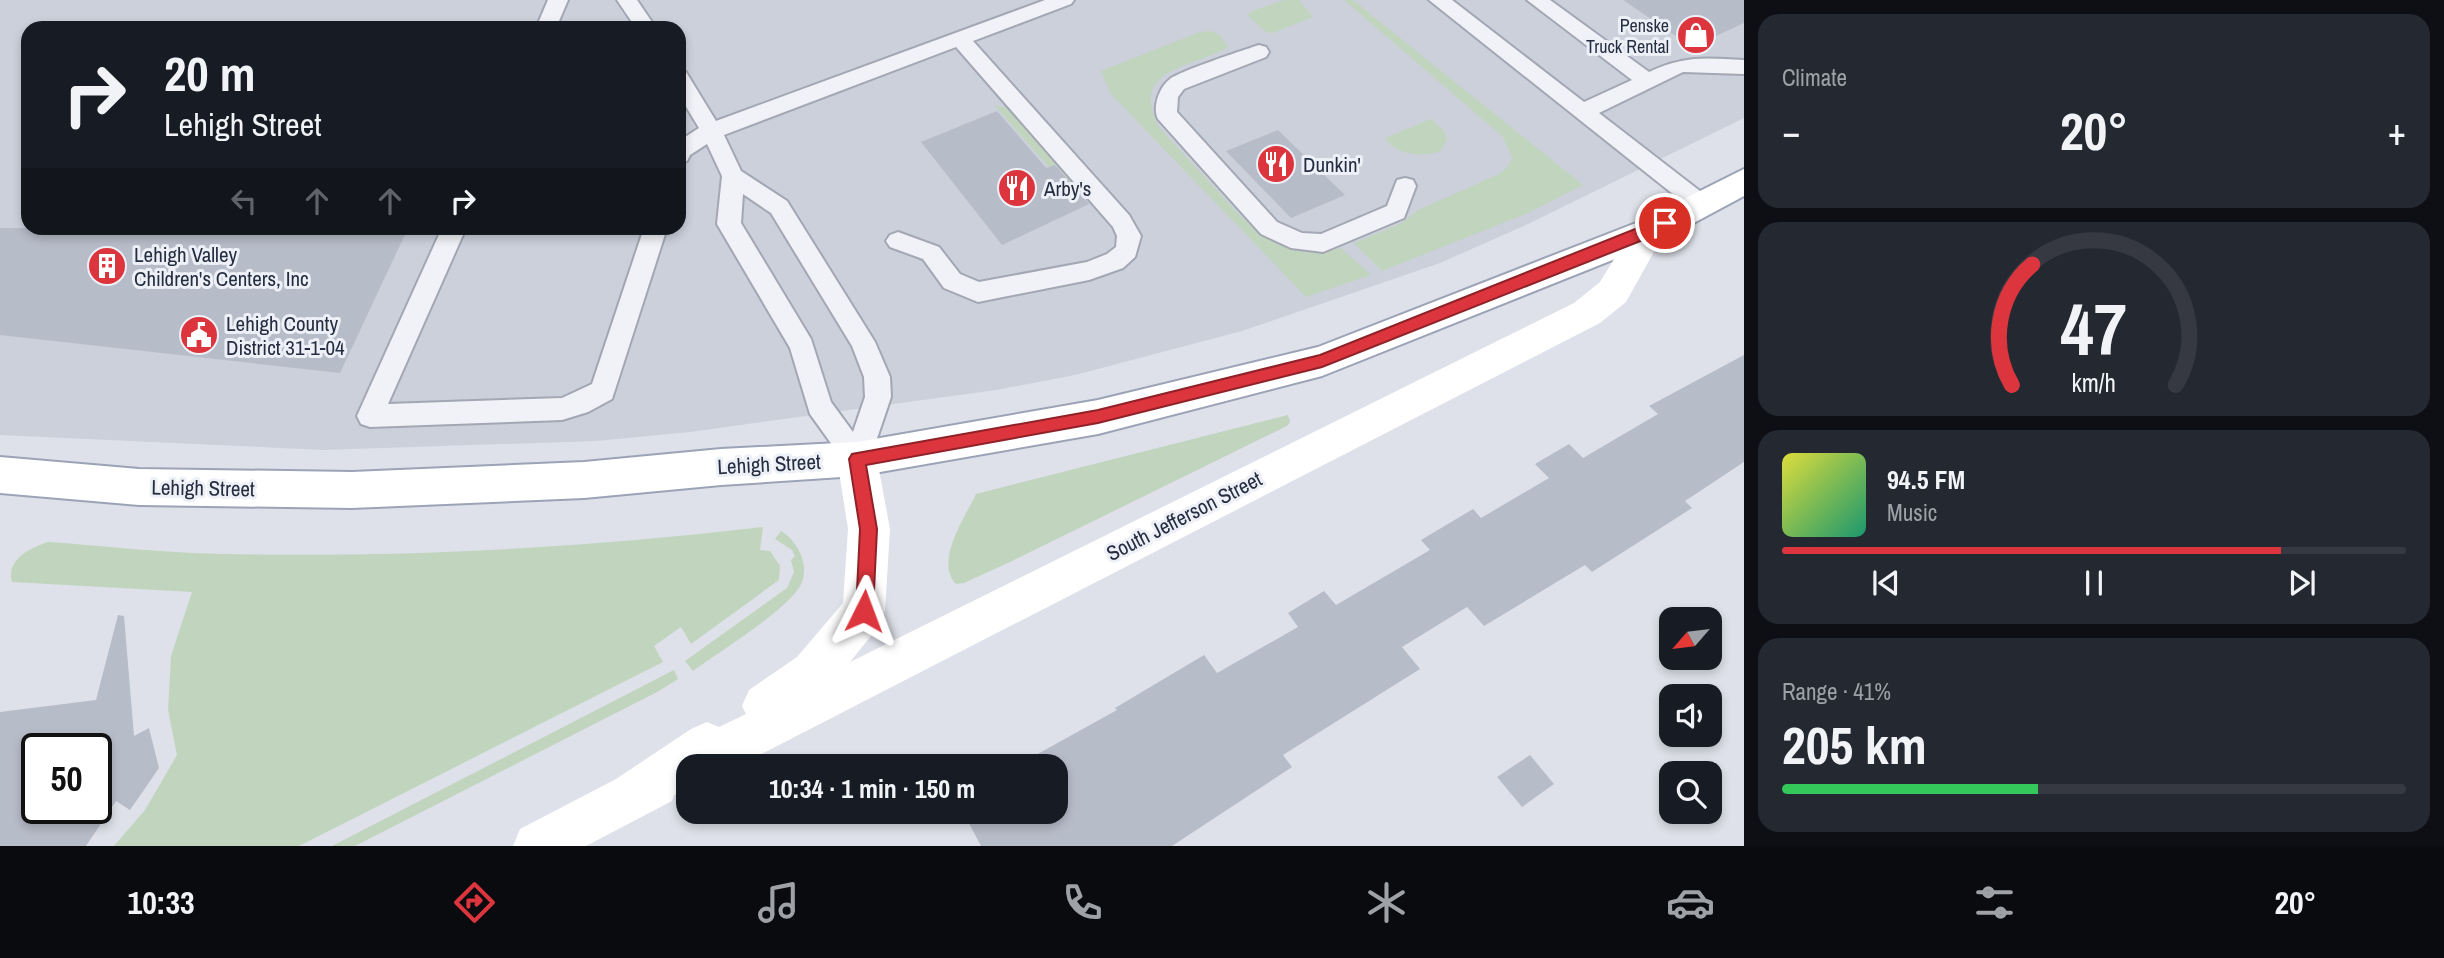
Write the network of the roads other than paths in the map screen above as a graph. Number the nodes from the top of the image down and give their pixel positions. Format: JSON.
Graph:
{"nodes":[{"id":1,"x":558,"y":0,"type":"edge"},
{"id":2,"x":626,"y":0,"type":"edge"},
{"id":3,"x":1064,"y":0,"type":"edge"},
{"id":4,"x":1439,"y":0,"type":"edge"},
{"id":5,"x":1537,"y":0,"type":"edge"},
{"id":6,"x":549,"y":21,"type":"edge"},
{"id":7,"x":641,"y":21,"type":"edge"},
{"id":8,"x":960,"y":39,"type":"junction"},
{"id":9,"x":1259,"y":52,"type":"dead end"},
{"id":10,"x":1744,"y":67,"type":"edge"},
{"id":11,"x":1648,"y":81,"type":"junction"},
{"id":12,"x":686,"y":89,"type":"edge"},
{"id":13,"x":1582,"y":112,"type":"junction"},
{"id":14,"x":711,"y":131,"type":"junction"},
{"id":15,"x":686,"y":147,"type":"edge"},
{"id":16,"x":733,"y":176,"type":"junction"},
{"id":17,"x":1744,"y":181,"type":"edge"},
{"id":18,"x":1405,"y":186,"type":"dead end"},
{"id":19,"x":1701,"y":204,"type":"junction"},
{"id":20,"x":1648,"y":232,"type":"junction"},
{"id":21,"x":451,"y":235,"type":"edge"},
{"id":22,"x":654,"y":235,"type":"edge"},
{"id":23,"x":898,"y":241,"type":"dead end"},
{"id":24,"x":857,"y":459,"type":"junction"},
{"id":25,"x":0,"y":475,"type":"edge"},
{"id":26,"x":715,"y":754,"type":"edge"},
{"id":27,"x":676,"y":774,"type":"edge"},
{"id":28,"x":633,"y":795,"type":"junction"},
{"id":29,"x":537,"y":846,"type":"edge"}],
"edges":[{"from":1,"to":6,"type":"lane"},
{"from":2,"to":7,"type":"lane"},
{"from":3,"to":8,"type":"lane"},
{"from":4,"to":13,"type":"lane"},
{"from":5,"to":11,"type":"lane"},
{"from":8,"to":14,"type":"lane"},
{"from":8,"to":23,"type":"lane"},
{"from":9,"to":18,"type":"lane"},
{"from":10,"to":11,"type":"lane"},
{"from":11,"to":13,"type":"lane"},
{"from":12,"to":14,"type":"lane"},
{"from":13,"to":19,"type":"lane"},
{"from":14,"to":15,"type":"lane"},
{"from":14,"to":16,"type":"lane"},
{"from":16,"to":24,"type":"lane"},
{"from":16,"to":24,"type":"lane"},
{"from":17,"to":19,"type":"main road","name":"Lehigh Street"},
{"from":19,"to":20,"type":"main road","name":"Lehigh Street"},
{"from":20,"to":24,"type":"main road","name":"Lehigh Street"},
{"from":20,"to":26,"type":"main road","name":"South Jefferson Street"},
{"from":21,"to":22,"type":"lane"},
{"from":24,"to":25,"type":"main road","name":"Lehigh Street"},
{"from":24,"to":28,"type":"main road","name":"South Jefferson Street"},
{"from":27,"to":28,"type":"main road","name":"South Jefferson Street"},
{"from":28,"to":29,"type":"main road","name":"South Jefferson Street"}]}
